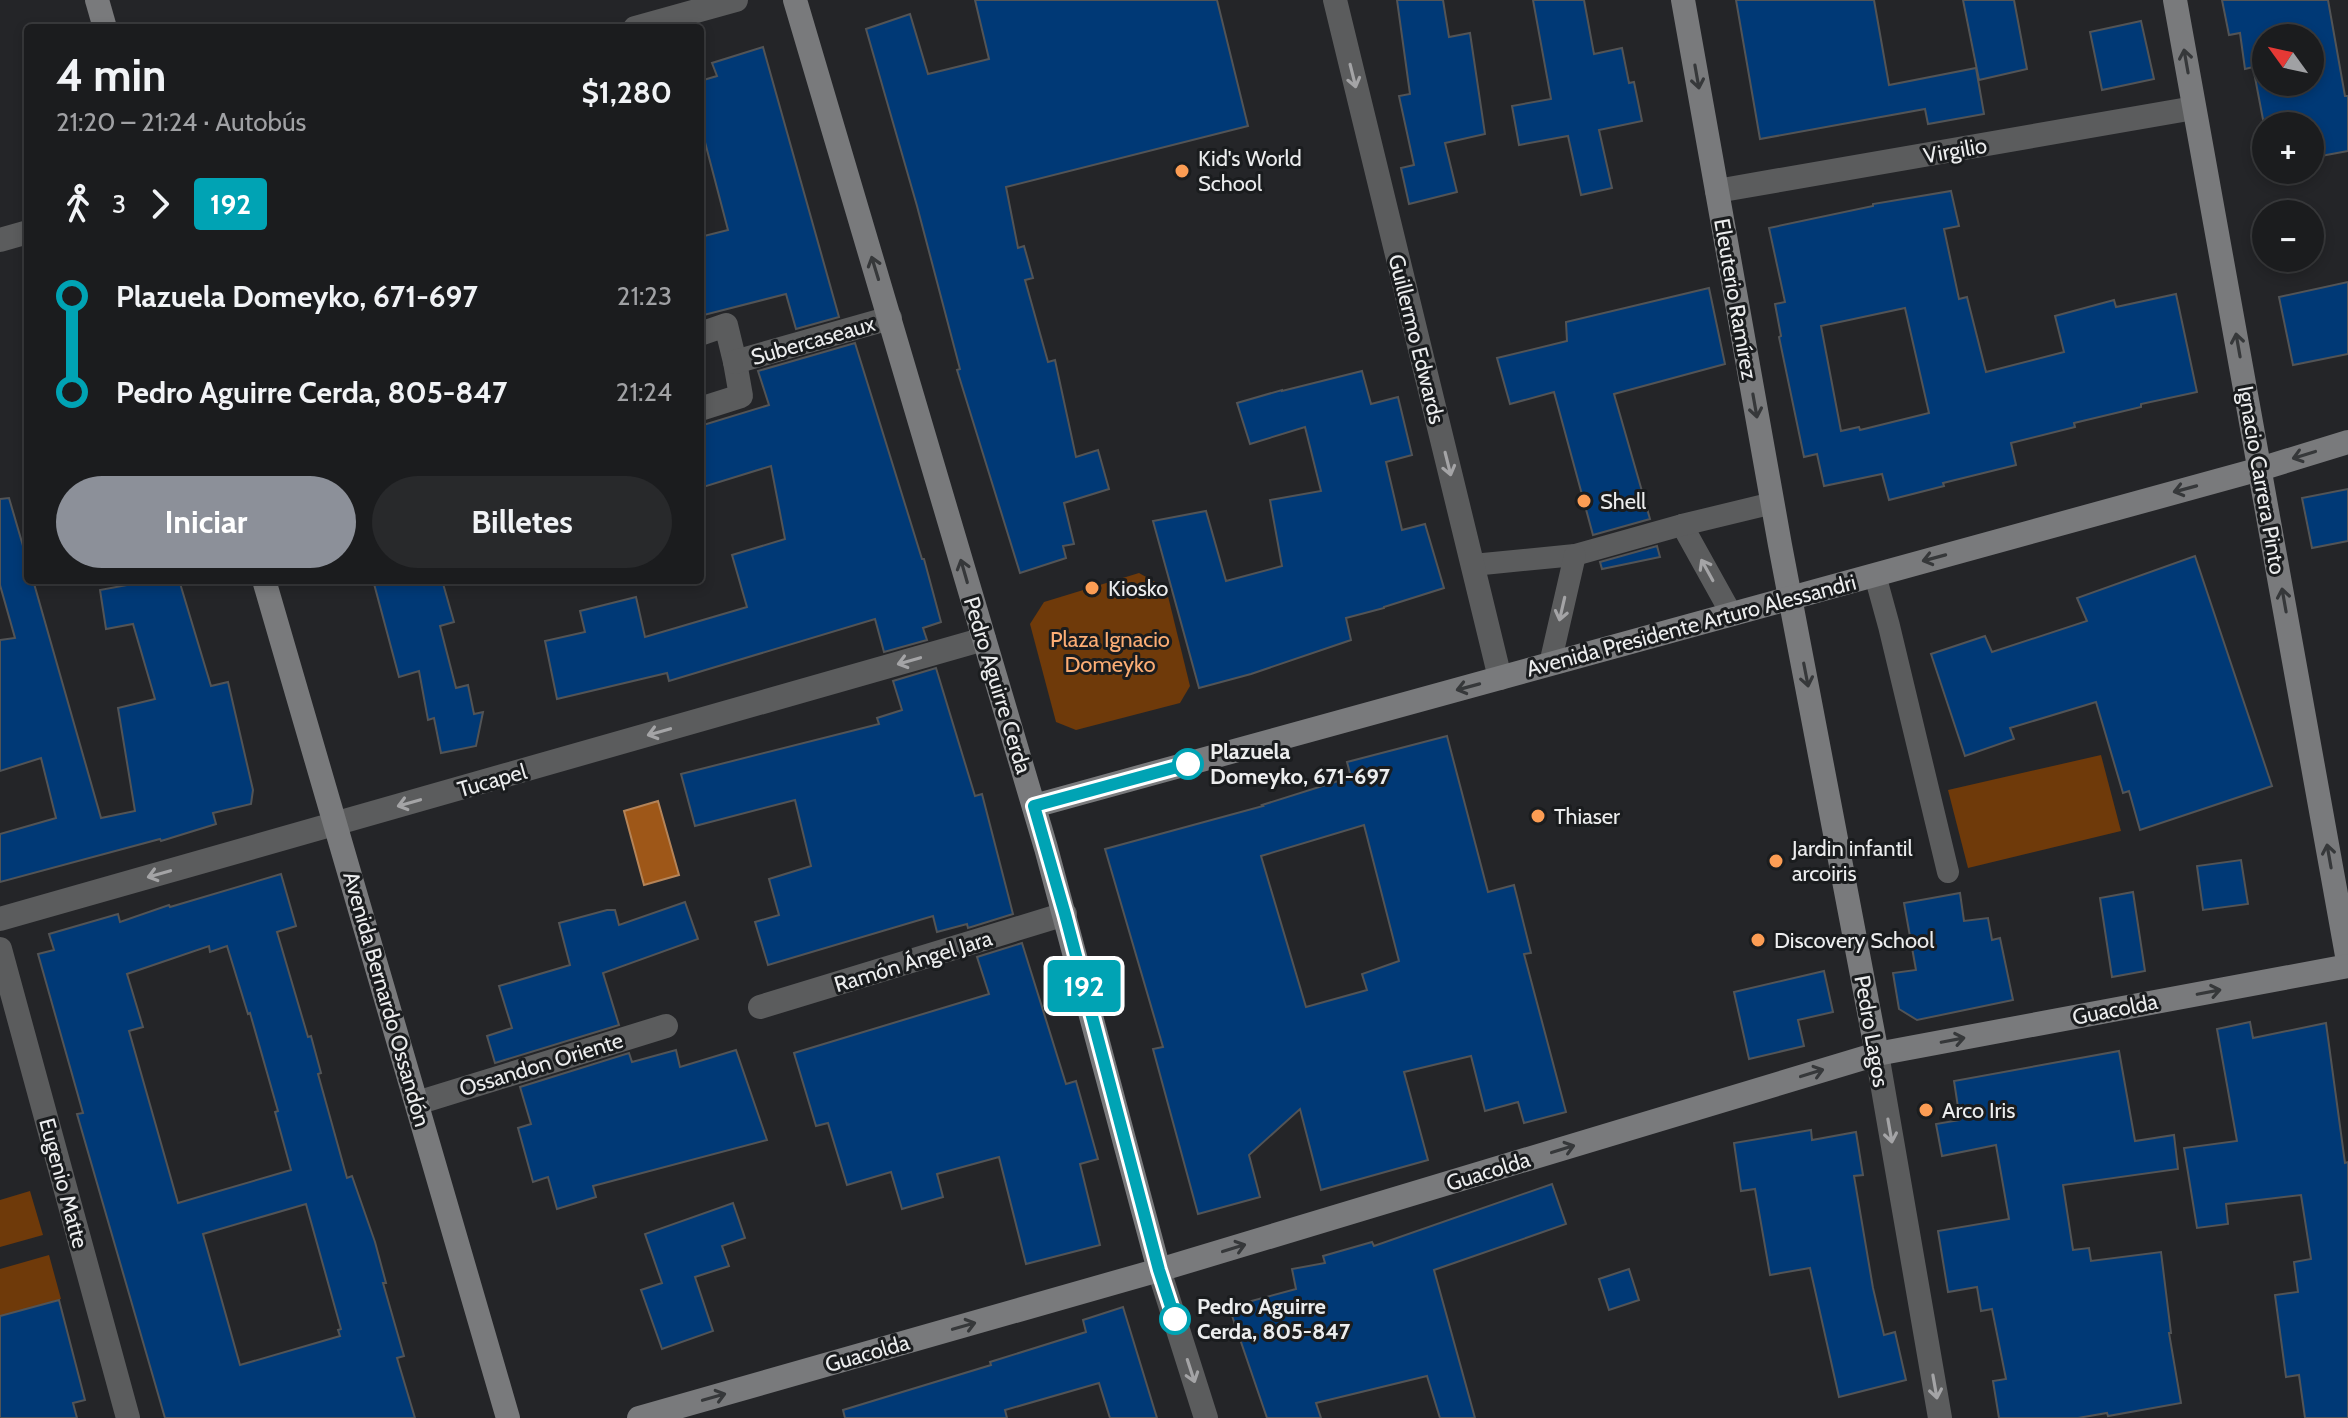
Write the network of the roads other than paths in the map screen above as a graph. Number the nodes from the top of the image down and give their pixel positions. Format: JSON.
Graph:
{"nodes":[{"id":1,"x":97,"y":0,"type":"edge"},
{"id":2,"x":736,"y":0,"type":"edge"},
{"id":3,"x":795,"y":0,"type":"edge"},
{"id":4,"x":1335,"y":0,"type":"edge"},
{"id":5,"x":1683,"y":0,"type":"edge"},
{"id":6,"x":2175,"y":0,"type":"edge"},
{"id":7,"x":104,"y":24,"type":"edge"},
{"id":8,"x":649,"y":24,"type":"edge"},
{"id":9,"x":2194,"y":108,"type":"junction"},
{"id":10,"x":1717,"y":191,"type":"junction"},
{"id":11,"x":24,"y":233,"type":"edge"},
{"id":12,"x":0,"y":240,"type":"edge"},
{"id":13,"x":890,"y":318,"type":"junction"},
{"id":14,"x":704,"y":333,"type":"edge"},
{"id":15,"x":735,"y":362,"type":"junction"},
{"id":16,"x":704,"y":408,"type":"edge"},
{"id":17,"x":2348,"y":442,"type":"edge"},
{"id":18,"x":2260,"y":469,"type":"junction"},
{"id":19,"x":1773,"y":503,"type":"junction"},
{"id":20,"x":1682,"y":525,"type":"junction"},
{"id":21,"x":1575,"y":555,"type":"junction"},
{"id":22,"x":1473,"y":565,"type":"junction"},
{"id":23,"x":1875,"y":575,"type":"junction"},
{"id":24,"x":265,"y":584,"type":"edge"},
{"id":25,"x":1791,"y":598,"type":"junction"},
{"id":26,"x":1732,"y":615,"type":"junction"},
{"id":27,"x":984,"y":639,"type":"junction"},
{"id":28,"x":1550,"y":664,"type":"junction"},
{"id":29,"x":1500,"y":678,"type":"junction"},
{"id":30,"x":1034,"y":806,"type":"junction"},
{"id":31,"x":336,"y":823,"type":"junction"},
{"id":32,"x":1948,"y":872,"type":"dead end"},
{"id":33,"x":1065,"y":914,"type":"junction"},
{"id":34,"x":0,"y":919,"type":"edge"},
{"id":35,"x":0,"y":949,"type":"edge"},
{"id":36,"x":2348,"y":963,"type":"edge"},
{"id":37,"x":760,"y":1007,"type":"dead end"},
{"id":38,"x":666,"y":1026,"type":"dead end"},
{"id":39,"x":1877,"y":1054,"type":"junction"},
{"id":40,"x":417,"y":1103,"type":"junction"},
{"id":41,"x":1159,"y":1270,"type":"junction"},
{"id":42,"x":128,"y":1418,"type":"edge"},
{"id":43,"x":508,"y":1418,"type":"edge"},
{"id":44,"x":639,"y":1418,"type":"edge"},
{"id":45,"x":1206,"y":1418,"type":"edge"},
{"id":46,"x":1940,"y":1418,"type":"edge"}],
"edges":[{"from":1,"to":7,"type":"main road"},
{"from":2,"to":8,"type":"street"},
{"from":13,"to":3,"type":"main road","name":"Pedro Aguirre Cerda","one_way":true},
{"from":4,"to":22,"type":"street","name":"Guillermo Edwards","one_way":true},
{"from":5,"to":10,"type":"main road","name":"Eleuterio Ramírez","one_way":true},
{"from":9,"to":6,"type":"main road","name":"Ignacio Carrera Pinto","one_way":true},
{"from":9,"to":10,"type":"street","name":"Virgilio"},
{"from":18,"to":9,"type":"main road","name":"Ignacio Carrera Pinto","one_way":true},
{"from":10,"to":19,"type":"main road","name":"Eleuterio Ramírez","one_way":true},
{"from":11,"to":12,"type":"street"},
{"from":13,"to":15,"type":"street","name":"Subercaseaux"},
{"from":27,"to":13,"type":"main road","name":"Pedro Aguirre Cerda","one_way":true},
{"from":14,"to":15,"type":"street","name":"Subercaseaux"},
{"from":15,"to":16,"type":"street","name":"Subercaseaux"},
{"from":17,"to":18,"type":"main road","name":"Avenida Presidente Arturo Alessandri","one_way":true},
{"from":18,"to":23,"type":"main road","name":"Avenida Presidente Arturo Alessandri","one_way":true},
{"from":36,"to":18,"type":"main road","name":"Ignacio Carrera Pinto","one_way":true},
{"from":19,"to":20,"type":"lane"},
{"from":19,"to":25,"type":"main road","name":"Eleuterio Ramírez"},
{"from":20,"to":21,"type":"lane"},
{"from":26,"to":20,"type":"lane","one_way":true},
{"from":21,"to":22,"type":"lane"},
{"from":21,"to":28,"type":"lane","one_way":true},
{"from":22,"to":29,"type":"street","name":"Guillermo Edwards"},
{"from":23,"to":25,"type":"main road","name":"Avenida Presidente Arturo Alessandri"},
{"from":23,"to":32,"type":"lane"},
{"from":24,"to":31,"type":"main road","name":"Avenida Bernardo Ossandón"},
{"from":25,"to":26,"type":"main road","name":"Avenida Presidente Arturo Alessandri"},
{"from":25,"to":39,"type":"main road","name":"Pedro Lagos","one_way":true},
{"from":26,"to":28,"type":"main road","name":"Avenida Presidente Arturo Alessandri"},
{"from":27,"to":30,"type":"main road","name":"Pedro Aguirre Cerda"},
{"from":27,"to":31,"type":"street","name":"Tucapel","one_way":true},
{"from":28,"to":29,"type":"main road","name":"Avenida Presidente Arturo Alessandri"},
{"from":29,"to":30,"type":"main road","name":"Avenida Presidente Arturo Alessandri","one_way":true},
{"from":30,"to":33,"type":"main road","name":"Pedro Aguirre Cerda"},
{"from":31,"to":34,"type":"street","name":"Tucapel","one_way":true},
{"from":31,"to":40,"type":"main road","name":"Avenida Bernardo Ossandón"},
{"from":33,"to":37,"type":"street","name":"Ramón Ángel Jara"},
{"from":33,"to":41,"type":"main road","name":"Pedro Aguirre Cerda"},
{"from":35,"to":42,"type":"street","name":"Eugenio Matte"},
{"from":39,"to":36,"type":"main road","name":"Guacolda","one_way":true},
{"from":38,"to":40,"type":"street","name":"Ossandon Oriente"},
{"from":41,"to":39,"type":"main road","name":"Guacolda","one_way":true},
{"from":39,"to":46,"type":"street","name":"Pedro Lagos","one_way":true},
{"from":40,"to":43,"type":"main road","name":"Avenida Bernardo Ossandón"},
{"from":44,"to":41,"type":"main road","name":"Guacolda","one_way":true},
{"from":41,"to":45,"type":"street","name":"Pedro Aguirre Cerda","one_way":true}]}
